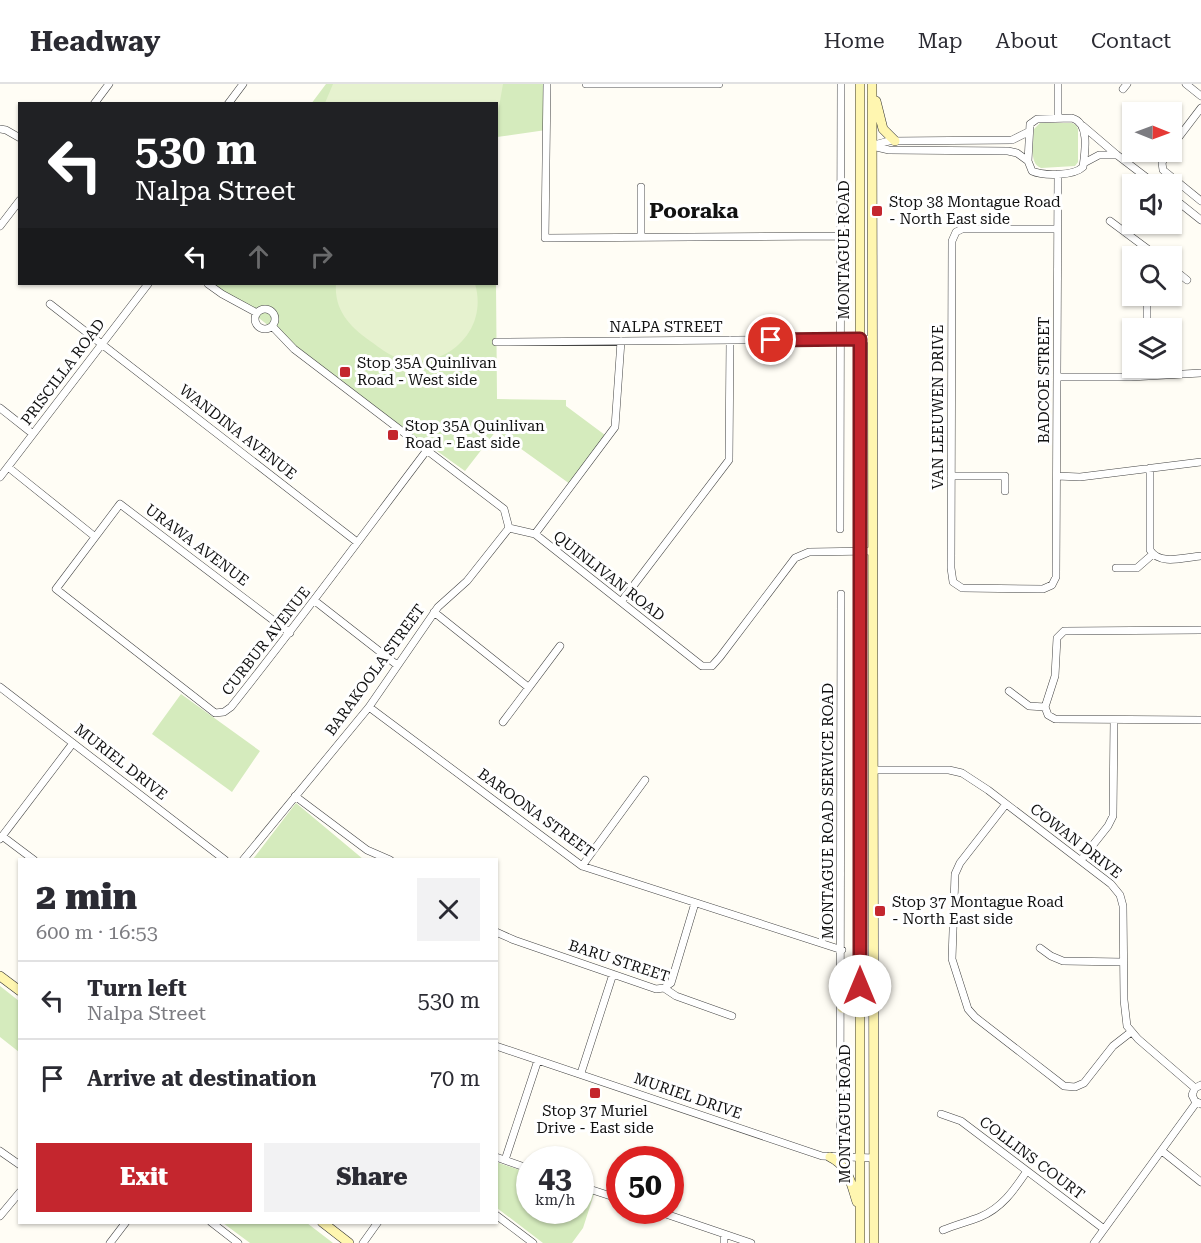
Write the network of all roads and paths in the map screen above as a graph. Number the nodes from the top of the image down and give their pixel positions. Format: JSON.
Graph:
{"nodes":[{"id":1,"x":109,"y":84,"type":"edge"},
{"id":2,"x":243,"y":84,"type":"edge"},
{"id":3,"x":546,"y":84,"type":"edge"},
{"id":4,"x":585,"y":84,"type":"edge"},
{"id":5,"x":719,"y":84,"type":"edge"},
{"id":6,"x":840,"y":84,"type":"edge"},
{"id":7,"x":860,"y":84,"type":"edge"},
{"id":8,"x":1058,"y":84,"type":"edge"},
{"id":9,"x":1186,"y":84,"type":"edge"},
{"id":10,"x":872,"y":86,"type":"edge"},
{"id":11,"x":1201,"y":96,"type":"edge"},
{"id":12,"x":96,"y":102,"type":"edge"},
{"id":13,"x":230,"y":102,"type":"edge"},
{"id":14,"x":1201,"y":108,"type":"edge"},
{"id":15,"x":1058,"y":118,"type":"junction"},
{"id":16,"x":1083,"y":126,"type":"junction"},
{"id":17,"x":0,"y":129,"type":"edge"},
{"id":18,"x":1028,"y":132,"type":"junction"},
{"id":19,"x":1182,"y":133,"type":"edge"},
{"id":20,"x":18,"y":137,"type":"edge"},
{"id":21,"x":895,"y":141,"type":"junction"},
{"id":22,"x":860,"y":146,"type":"junction"},
{"id":23,"x":872,"y":146,"type":"junction"},
{"id":24,"x":1117,"y":155,"type":"junction"},
{"id":25,"x":1028,"y":161,"type":"junction"},
{"id":26,"x":1164,"y":162,"type":"edge"},
{"id":27,"x":1084,"y":163,"type":"junction"},
{"id":28,"x":1058,"y":174,"type":"junction"},
{"id":29,"x":1142,"y":174,"type":"edge"},
{"id":30,"x":641,"y":187,"type":"dead end"},
{"id":31,"x":1201,"y":201,"type":"edge"},
{"id":32,"x":18,"y":204,"type":"edge"},
{"id":33,"x":1182,"y":205,"type":"edge"},
{"id":34,"x":1201,"y":220,"type":"edge"},
{"id":35,"x":1110,"y":221,"type":"dead end"},
{"id":36,"x":0,"y":226,"type":"edge"},
{"id":37,"x":1058,"y":229,"type":"junction"},
{"id":38,"x":840,"y":236,"type":"junction"},
{"id":39,"x":641,"y":237,"type":"junction"},
{"id":40,"x":1141,"y":246,"type":"edge"},
{"id":41,"x":1182,"y":276,"type":"edge"},
{"id":42,"x":1187,"y":280,"type":"dead end"},
{"id":43,"x":147,"y":285,"type":"edge"},
{"id":44,"x":209,"y":285,"type":"edge"},
{"id":45,"x":50,"y":304,"type":"dead end"},
{"id":46,"x":257,"y":313,"type":"junction"},
{"id":47,"x":272,"y":326,"type":"junction"},
{"id":48,"x":860,"y":339,"type":"junction"},
{"id":49,"x":873,"y":339,"type":"junction"},
{"id":50,"x":729,"y":340,"type":"junction"},
{"id":51,"x":840,"y":340,"type":"junction"},
{"id":52,"x":621,"y":341,"type":"junction"},
{"id":53,"x":496,"y":342,"type":"dead end"},
{"id":54,"x":102,"y":344,"type":"junction"},
{"id":55,"x":1201,"y":373,"type":"edge"},
{"id":56,"x":1182,"y":374,"type":"edge"},
{"id":57,"x":1122,"y":376,"type":"edge"},
{"id":58,"x":1057,"y":377,"type":"junction"},
{"id":59,"x":0,"y":408,"type":"edge"},
{"id":60,"x":33,"y":434,"type":"junction"},
{"id":61,"x":427,"y":450,"type":"junction"},
{"id":62,"x":1201,"y":462,"type":"edge"},
{"id":63,"x":8,"y":467,"type":"junction"},
{"id":64,"x":1150,"y":468,"type":"junction"},
{"id":65,"x":951,"y":476,"type":"junction"},
{"id":66,"x":1057,"y":476,"type":"junction"},
{"id":67,"x":0,"y":477,"type":"edge"},
{"id":68,"x":1005,"y":491,"type":"dead end"},
{"id":69,"x":509,"y":528,"type":"junction"},
{"id":70,"x":840,"y":529,"type":"dead end"},
{"id":71,"x":535,"y":534,"type":"junction"},
{"id":72,"x":94,"y":536,"type":"junction"},
{"id":73,"x":357,"y":542,"type":"junction"},
{"id":74,"x":873,"y":551,"type":"junction"},
{"id":75,"x":860,"y":552,"type":"junction"},
{"id":76,"x":1153,"y":555,"type":"junction"},
{"id":77,"x":1201,"y":555,"type":"edge"},
{"id":78,"x":1116,"y":568,"type":"dead end"},
{"id":79,"x":1052,"y":585,"type":"joint"},
{"id":80,"x":841,"y":594,"type":"dead end"},
{"id":81,"x":315,"y":601,"type":"junction"},
{"id":82,"x":621,"y":602,"type":"junction"},
{"id":83,"x":434,"y":612,"type":"junction"},
{"id":84,"x":1201,"y":630,"type":"edge"},
{"id":85,"x":290,"y":633,"type":"junction"},
{"id":86,"x":560,"y":646,"type":"dead end"},
{"id":87,"x":397,"y":665,"type":"junction"},
{"id":88,"x":0,"y":687,"type":"edge"},
{"id":89,"x":528,"y":687,"type":"junction"},
{"id":90,"x":1010,"y":691,"type":"dead end"},
{"id":91,"x":369,"y":707,"type":"junction"},
{"id":92,"x":1045,"y":707,"type":"junction"},
{"id":93,"x":1114,"y":720,"type":"junction"},
{"id":94,"x":1201,"y":720,"type":"edge"},
{"id":95,"x":503,"y":722,"type":"dead end"},
{"id":96,"x":73,"y":743,"type":"junction"},
{"id":97,"x":860,"y":770,"type":"junction"},
{"id":98,"x":873,"y":770,"type":"junction"},
{"id":99,"x":645,"y":780,"type":"dead end"},
{"id":100,"x":295,"y":796,"type":"junction"},
{"id":101,"x":1006,"y":804,"type":"junction"},
{"id":102,"x":1,"y":838,"type":"edge"},
{"id":103,"x":31,"y":858,"type":"edge"},
{"id":104,"x":222,"y":858,"type":"edge"},
{"id":105,"x":245,"y":858,"type":"edge"},
{"id":106,"x":385,"y":858,"type":"edge"},
{"id":107,"x":1081,"y":860,"type":"junction"},
{"id":108,"x":582,"y":866,"type":"junction"},
{"id":109,"x":695,"y":903,"type":"junction"},
{"id":110,"x":498,"y":933,"type":"edge"},
{"id":111,"x":1041,"y":948,"type":"dead end"},
{"id":112,"x":842,"y":950,"type":"junction"},
{"id":113,"x":1123,"y":962,"type":"junction"},
{"id":114,"x":613,"y":974,"type":"junction"},
{"id":115,"x":0,"y":976,"type":"edge"},
{"id":116,"x":664,"y":988,"type":"junction"},
{"id":117,"x":18,"y":990,"type":"edge"},
{"id":118,"x":874,"y":1006,"type":"junction"},
{"id":119,"x":860,"y":1007,"type":"junction"},
{"id":120,"x":842,"y":1008,"type":"junction"},
{"id":121,"x":732,"y":1016,"type":"dead end"},
{"id":122,"x":1131,"y":1032,"type":"junction"},
{"id":123,"x":498,"y":1047,"type":"edge"},
{"id":124,"x":538,"y":1060,"type":"junction"},
{"id":125,"x":581,"y":1073,"type":"junction"},
{"id":126,"x":1198,"y":1087,"type":"edge"},
{"id":127,"x":1199,"y":1103,"type":"edge"},
{"id":128,"x":941,"y":1114,"type":"dead end"},
{"id":129,"x":840,"y":1136,"type":"dead end"},
{"id":130,"x":0,"y":1151,"type":"edge"},
{"id":131,"x":1162,"y":1151,"type":"junction"},
{"id":132,"x":830,"y":1156,"type":"junction"},
{"id":133,"x":498,"y":1158,"type":"edge"},
{"id":134,"x":859,"y":1158,"type":"junction"},
{"id":135,"x":874,"y":1158,"type":"junction"},
{"id":136,"x":505,"y":1160,"type":"junction"},
{"id":137,"x":18,"y":1164,"type":"edge"},
{"id":138,"x":516,"y":1164,"type":"edge"},
{"id":139,"x":1028,"y":1171,"type":"junction"},
{"id":140,"x":1201,"y":1182,"type":"edge"},
{"id":141,"x":18,"y":1194,"type":"edge"},
{"id":142,"x":860,"y":1214,"type":"junction"},
{"id":143,"x":0,"y":1216,"type":"edge"},
{"id":144,"x":498,"y":1217,"type":"edge"},
{"id":145,"x":684,"y":1220,"type":"edge"},
{"id":146,"x":124,"y":1224,"type":"edge"},
{"id":147,"x":213,"y":1224,"type":"edge"},
{"id":148,"x":325,"y":1224,"type":"edge"},
{"id":149,"x":377,"y":1224,"type":"edge"},
{"id":150,"x":1104,"y":1229,"type":"junction"},
{"id":151,"x":944,"y":1230,"type":"dead end"},
{"id":152,"x":724,"y":1234,"type":"junction"},
{"id":153,"x":110,"y":1243,"type":"edge"},
{"id":154,"x":236,"y":1243,"type":"edge"},
{"id":155,"x":349,"y":1243,"type":"edge"},
{"id":156,"x":363,"y":1243,"type":"edge"},
{"id":157,"x":533,"y":1243,"type":"edge"},
{"id":158,"x":724,"y":1243,"type":"edge"},
{"id":159,"x":751,"y":1243,"type":"edge"},
{"id":160,"x":860,"y":1243,"type":"edge"},
{"id":161,"x":874,"y":1243,"type":"edge"},
{"id":162,"x":1094,"y":1243,"type":"edge"}],
"edges":[{"from":1,"to":12,"type":"street"},
{"from":2,"to":13,"type":"street"},
{"from":3,"to":39,"type":"street"},
{"from":4,"to":5,"type":"street"},
{"from":6,"to":38,"type":"street"},
{"from":7,"to":22,"type":"main road","name":"MONTAGUE ROAD"},
{"from":8,"to":15,"type":"street"},
{"from":9,"to":11,"type":"street"},
{"from":10,"to":21,"type":"main road"},
{"from":10,"to":23,"type":"main road","name":"MONTAGUE ROAD"},
{"from":14,"to":19,"type":"street"},
{"from":15,"to":16,"type":"street"},
{"from":15,"to":18,"type":"street"},
{"from":16,"to":24,"type":"street"},
{"from":16,"to":27,"type":"street"},
{"from":17,"to":20,"type":"street"},
{"from":18,"to":21,"type":"street"},
{"from":18,"to":25,"type":"street"},
{"from":21,"to":23,"type":"street"},
{"from":22,"to":23,"type":"main road"},
{"from":22,"to":48,"type":"main road","name":"MONTAGUE ROAD"},
{"from":23,"to":25,"type":"street"},
{"from":23,"to":49,"type":"main road","name":"MONTAGUE ROAD"},
{"from":24,"to":27,"type":"street"},
{"from":24,"to":29,"type":"street"},
{"from":25,"to":28,"type":"street"},
{"from":26,"to":31,"type":"street"},
{"from":27,"to":28,"type":"street"},
{"from":28,"to":37,"type":"street","name":"BADCOE STREET"},
{"from":30,"to":39,"type":"street"},
{"from":32,"to":36,"type":"street"},
{"from":33,"to":34,"type":"street"},
{"from":35,"to":40,"type":"street"},
{"from":37,"to":58,"type":"street","name":"BADCOE STREET"},
{"from":37,"to":65,"type":"street","name":"VAN LEEUWEN DRIVE"},
{"from":38,"to":39,"type":"street"},
{"from":38,"to":51,"type":"street"},
{"from":41,"to":42,"type":"street"},
{"from":43,"to":54,"type":"street","name":"PRISCILLA ROAD"},
{"from":44,"to":46,"type":"street"},
{"from":45,"to":54,"type":"street","name":"WANDINA AVENUE"},
{"from":46,"to":47,"type":"street"},
{"from":46,"to":47,"type":"street"},
{"from":47,"to":61,"type":"street"},
{"from":48,"to":49,"type":"street","name":"NALPA STREET"},
{"from":48,"to":51,"type":"street","name":"NALPA STREET"},
{"from":48,"to":75,"type":"main road","name":"MONTAGUE ROAD"},
{"from":49,"to":74,"type":"main road","name":"MONTAGUE ROAD"},
{"from":50,"to":51,"type":"street","name":"NALPA STREET"},
{"from":50,"to":52,"type":"street","name":"NALPA STREET"},
{"from":50,"to":82,"type":"street"},
{"from":51,"to":70,"type":"street"},
{"from":52,"to":53,"type":"street","name":"NALPA STREET"},
{"from":52,"to":71,"type":"street"},
{"from":54,"to":60,"type":"street","name":"PRISCILLA ROAD"},
{"from":54,"to":73,"type":"street","name":"WANDINA AVENUE"},
{"from":55,"to":56,"type":"street"},
{"from":57,"to":58,"type":"street"},
{"from":58,"to":66,"type":"street","name":"BADCOE STREET"},
{"from":59,"to":60,"type":"street"},
{"from":60,"to":63,"type":"street","name":"PRISCILLA ROAD"},
{"from":61,"to":69,"type":"street"},
{"from":61,"to":73,"type":"street","name":"CURBUR AVENUE"},
{"from":62,"to":64,"type":"street"},
{"from":63,"to":67,"type":"street","name":"PRISCILLA ROAD"},
{"from":63,"to":72,"type":"street"},
{"from":64,"to":66,"type":"street"},
{"from":64,"to":76,"type":"street"},
{"from":65,"to":68,"type":"street"},
{"from":65,"to":79,"type":"street","name":"VAN LEEUWEN DRIVE"},
{"from":66,"to":79,"type":"street","name":"BADCOE STREET"},
{"from":69,"to":71,"type":"street","name":"QUINLIVAN ROAD"},
{"from":69,"to":83,"type":"street","name":"BARAKOOLA STREET"},
{"from":71,"to":82,"type":"street","name":"QUINLIVAN ROAD"},
{"from":72,"to":85,"type":"street","name":"URAWA AVENUE"},
{"from":72,"to":85,"type":"street","name":"CURBUR AVENUE"},
{"from":73,"to":81,"type":"street","name":"CURBUR AVENUE"},
{"from":74,"to":75,"type":"street","name":"QUINLIVAN ROAD"},
{"from":74,"to":98,"type":"main road","name":"MONTAGUE ROAD"},
{"from":75,"to":82,"type":"street","name":"QUINLIVAN ROAD"},
{"from":75,"to":97,"type":"main road","name":"MONTAGUE ROAD"},
{"from":76,"to":77,"type":"street"},
{"from":76,"to":78,"type":"street"},
{"from":80,"to":112,"type":"street","name":"MONTAGUE ROAD SERVICE ROAD"},
{"from":81,"to":85,"type":"street","name":"CURBUR AVENUE"},
{"from":81,"to":87,"type":"street"},
{"from":83,"to":87,"type":"street","name":"BARAKOOLA STREET"},
{"from":83,"to":89,"type":"street"},
{"from":84,"to":92,"type":"street"},
{"from":86,"to":89,"type":"street"},
{"from":87,"to":91,"type":"street","name":"BARAKOOLA STREET"},
{"from":88,"to":96,"type":"street","name":"MURIEL DRIVE"},
{"from":89,"to":95,"type":"street"},
{"from":90,"to":92,"type":"street"},
{"from":91,"to":100,"type":"street","name":"BARAKOOLA STREET"},
{"from":91,"to":108,"type":"street","name":"BAROONA STREET"},
{"from":92,"to":93,"type":"street"},
{"from":93,"to":94,"type":"street"},
{"from":93,"to":107,"type":"street"},
{"from":96,"to":102,"type":"street"},
{"from":96,"to":104,"type":"street","name":"MURIEL DRIVE"},
{"from":97,"to":98,"type":"main road"},
{"from":97,"to":119,"type":"main road","name":"MONTAGUE ROAD"},
{"from":98,"to":101,"type":"street","name":"COWAN DRIVE"},
{"from":98,"to":118,"type":"main road","name":"MONTAGUE ROAD"},
{"from":99,"to":108,"type":"street"},
{"from":100,"to":105,"type":"street","name":"BARAKOOLA STREET"},
{"from":100,"to":106,"type":"street"},
{"from":101,"to":107,"type":"street","name":"COWAN DRIVE"},
{"from":101,"to":122,"type":"street"},
{"from":102,"to":103,"type":"street"},
{"from":107,"to":113,"type":"street","name":"COWAN DRIVE"},
{"from":108,"to":109,"type":"street","name":"BAROONA STREET"},
{"from":109,"to":112,"type":"street","name":"BAROONA STREET"},
{"from":109,"to":116,"type":"street"},
{"from":110,"to":114,"type":"street","name":"BARU STREET"},
{"from":111,"to":113,"type":"street"},
{"from":112,"to":120,"type":"street","name":"MONTAGUE ROAD SERVICE ROAD"},
{"from":113,"to":122,"type":"street","name":"COWAN DRIVE"},
{"from":114,"to":116,"type":"street","name":"BARU STREET"},
{"from":114,"to":125,"type":"street"},
{"from":115,"to":117,"type":"main road"},
{"from":116,"to":121,"type":"street","name":"BARU STREET"},
{"from":118,"to":119,"type":"main road"},
{"from":118,"to":135,"type":"main road","name":"MONTAGUE ROAD"},
{"from":119,"to":120,"type":"main road"},
{"from":119,"to":134,"type":"main road","name":"MONTAGUE ROAD"},
{"from":120,"to":129,"type":"street","name":"MONTAGUE ROAD SERVICE ROAD"},
{"from":122,"to":126,"type":"street"},
{"from":123,"to":124,"type":"street","name":"MURIEL DRIVE"},
{"from":124,"to":125,"type":"street","name":"MURIEL DRIVE"},
{"from":124,"to":136,"type":"street"},
{"from":125,"to":132,"type":"street","name":"MURIEL DRIVE"},
{"from":126,"to":127,"type":"street"},
{"from":127,"to":131,"type":"street"},
{"from":128,"to":139,"type":"street","name":"COLLINS COURT"},
{"from":130,"to":137,"type":"street"},
{"from":131,"to":140,"type":"street"},
{"from":131,"to":150,"type":"street"},
{"from":132,"to":134,"type":"street","name":"MURIEL DRIVE"},
{"from":132,"to":142,"type":"main road"},
{"from":133,"to":136,"type":"street"},
{"from":134,"to":135,"type":"street","name":"MURIEL DRIVE"},
{"from":134,"to":142,"type":"main road","name":"MONTAGUE ROAD"},
{"from":135,"to":161,"type":"main road","name":"MONTAGUE ROAD"},
{"from":136,"to":138,"type":"street"},
{"from":139,"to":150,"type":"street","name":"COLLINS COURT"},
{"from":139,"to":151,"type":"street"},
{"from":141,"to":143,"type":"street"},
{"from":142,"to":160,"type":"main road","name":"MONTAGUE ROAD"},
{"from":144,"to":157,"type":"street"},
{"from":145,"to":152,"type":"street"},
{"from":146,"to":153,"type":"street"},
{"from":147,"to":154,"type":"street"},
{"from":148,"to":155,"type":"main road"},
{"from":149,"to":156,"type":"street"},
{"from":150,"to":162,"type":"street"},
{"from":152,"to":158,"type":"street"},
{"from":152,"to":159,"type":"street"}]}
